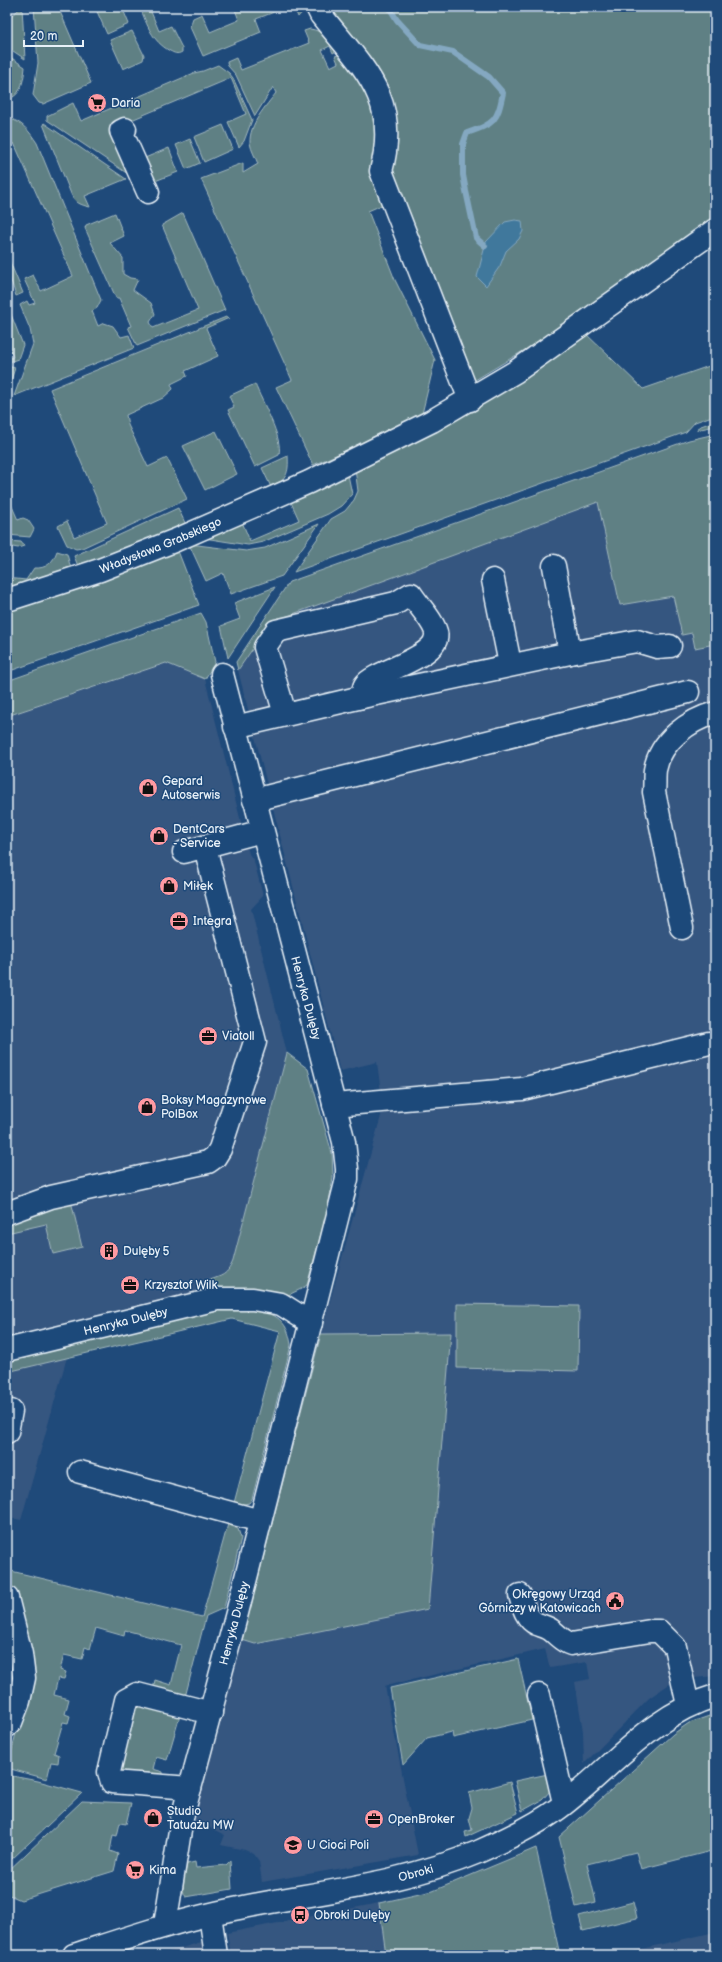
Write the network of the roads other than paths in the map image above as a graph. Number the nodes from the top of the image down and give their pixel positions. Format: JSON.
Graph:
{"nodes":[{"id":1,"x":317,"y":7,"type":"edge"},
{"id":2,"x":125,"y":129,"type":"dead end"},
{"id":3,"x":148,"y":192,"type":"dead end"},
{"id":4,"x":715,"y":230,"type":"edge"},
{"id":5,"x":470,"y":400,"type":"junction"},
{"id":6,"x":554,"y":566,"type":"dead end"},
{"id":7,"x":494,"y":580,"type":"dead end"},
{"id":8,"x":7,"y":600,"type":"edge"},
{"id":9,"x":670,"y":646,"type":"dead end"},
{"id":10,"x":570,"y":652,"type":"junction"},
{"id":11,"x":510,"y":664,"type":"junction"},
{"id":12,"x":222,"y":674,"type":"dead end"},
{"id":13,"x":688,"y":692,"type":"dead end"},
{"id":14,"x":362,"y":697,"type":"junction"},
{"id":15,"x":715,"y":713,"type":"edge"},
{"id":16,"x":285,"y":714,"type":"junction"},
{"id":17,"x":235,"y":728,"type":"junction"},
{"id":18,"x":254,"y":800,"type":"junction"},
{"id":19,"x":262,"y":831,"type":"junction"},
{"id":20,"x":682,"y":928,"type":"dead end"},
{"id":21,"x":709,"y":1044,"type":"dead end"},
{"id":22,"x":334,"y":1105,"type":"junction"},
{"id":23,"x":7,"y":1213,"type":"edge"},
{"id":24,"x":311,"y":1323,"type":"junction"},
{"id":25,"x":7,"y":1350,"type":"edge"},
{"id":26,"x":11,"y":1411,"type":"dead end"},
{"id":27,"x":7,"y":1432,"type":"edge"},
{"id":28,"x":80,"y":1472,"type":"dead end"},
{"id":29,"x":260,"y":1521,"type":"junction"},
{"id":30,"x":520,"y":1595,"type":"dead end"},
{"id":31,"x":7,"y":1598,"type":"edge"},
{"id":32,"x":539,"y":1695,"type":"dead end"},
{"id":33,"x":715,"y":1696,"type":"edge"},
{"id":34,"x":688,"y":1706,"type":"junction"},
{"id":35,"x":210,"y":1713,"type":"junction"},
{"id":36,"x":7,"y":1726,"type":"edge"},
{"id":37,"x":190,"y":1788,"type":"junction"},
{"id":38,"x":564,"y":1803,"type":"junction"},
{"id":39,"x":210,"y":1915,"type":"junction"},
{"id":40,"x":165,"y":1925,"type":"junction"},
{"id":41,"x":74,"y":1955,"type":"edge"},
{"id":42,"x":216,"y":1955,"type":"edge"}],
"edges":[{"from":1,"to":5,"type":"street"},
{"from":2,"to":3,"type":"street"},
{"from":4,"to":5,"type":"street","name":"Władysława Grabskiego"},
{"from":5,"to":8,"type":"street","name":"Władysława Grabskiego"},
{"from":6,"to":10,"type":"street"},
{"from":7,"to":11,"type":"street"},
{"from":9,"to":10,"type":"street"},
{"from":10,"to":11,"type":"street"},
{"from":11,"to":14,"type":"street"},
{"from":12,"to":17,"type":"street","name":"Henryka Dulęby"},
{"from":13,"to":18,"type":"street"},
{"from":14,"to":16,"type":"street"},
{"from":14,"to":16,"type":"street"},
{"from":15,"to":20,"type":"street"},
{"from":16,"to":17,"type":"street"},
{"from":17,"to":18,"type":"street","name":"Henryka Dulęby"},
{"from":18,"to":19,"type":"street","name":"Henryka Dulęby"},
{"from":19,"to":22,"type":"street","name":"Henryka Dulęby"},
{"from":19,"to":23,"type":"street"},
{"from":21,"to":22,"type":"street"},
{"from":22,"to":24,"type":"street","name":"Henryka Dulęby"},
{"from":24,"to":25,"type":"street","name":"Henryka Dulęby"},
{"from":24,"to":29,"type":"street","name":"Henryka Dulęby"},
{"from":26,"to":27,"type":"street"},
{"from":28,"to":29,"type":"street"},
{"from":29,"to":35,"type":"street","name":"Henryka Dulęby"},
{"from":30,"to":34,"type":"street"},
{"from":31,"to":36,"type":"street"},
{"from":32,"to":38,"type":"street"},
{"from":33,"to":34,"type":"street","name":"Obroki"},
{"from":34,"to":38,"type":"street","name":"Obroki"},
{"from":35,"to":37,"type":"street","name":"Henryka Dulęby"},
{"from":35,"to":37,"type":"street"},
{"from":37,"to":40,"type":"street","name":"Henryka Dulęby"},
{"from":38,"to":39,"type":"street","name":"Obroki"},
{"from":39,"to":40,"type":"street","name":"Obroki"},
{"from":39,"to":42,"type":"street"},
{"from":40,"to":41,"type":"street","name":"Obroki"}]}
